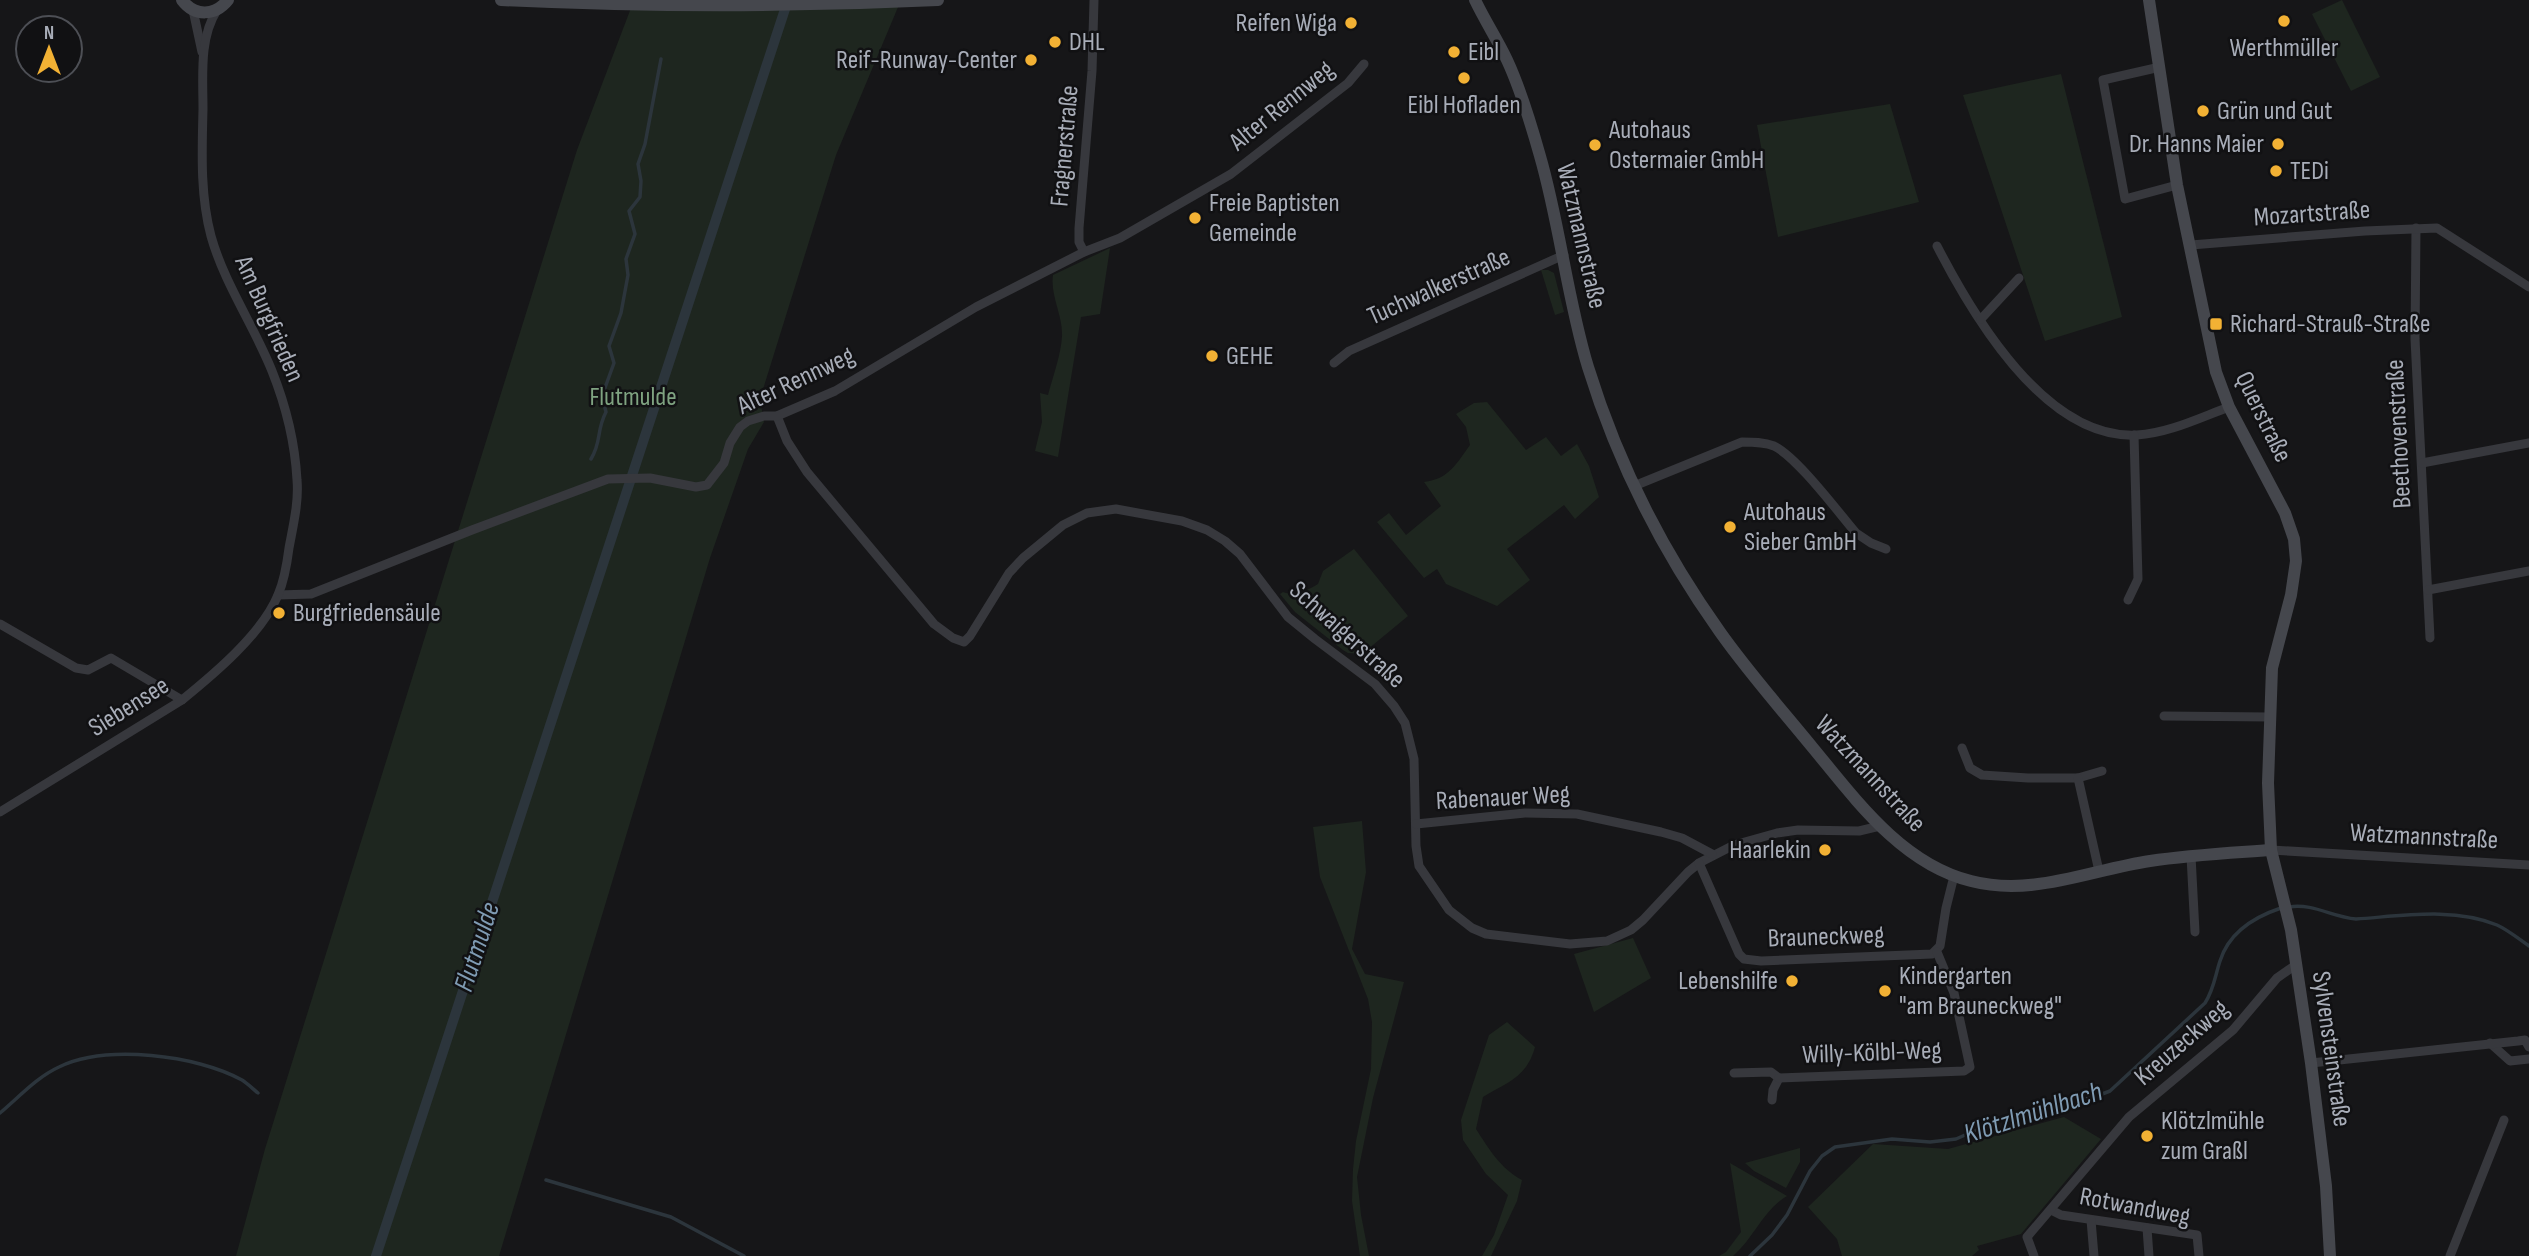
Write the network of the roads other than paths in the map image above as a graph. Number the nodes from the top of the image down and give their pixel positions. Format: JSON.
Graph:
{"nodes":[{"id":1,"x":182,"y":0,"type":"edge"},
{"id":2,"x":228,"y":0,"type":"edge"},
{"id":3,"x":501,"y":0,"type":"edge"},
{"id":4,"x":938,"y":0,"type":"edge"},
{"id":5,"x":1094,"y":0,"type":"edge"},
{"id":6,"x":1475,"y":0,"type":"edge"},
{"id":7,"x":2149,"y":0,"type":"edge"},
{"id":8,"x":193,"y":10,"type":"junction"},
{"id":9,"x":217,"y":10,"type":"junction"},
{"id":10,"x":203,"y":57,"type":"junction"},
{"id":11,"x":1364,"y":64,"type":"dead end"},
{"id":12,"x":2160,"y":67,"type":"junction"},
{"id":13,"x":2177,"y":185,"type":"junction"},
{"id":14,"x":2416,"y":228,"type":"junction"},
{"id":15,"x":2190,"y":245,"type":"junction"},
{"id":16,"x":1937,"y":246,"type":"dead end"},
{"id":17,"x":1084,"y":252,"type":"junction"},
{"id":18,"x":1564,"y":255,"type":"junction"},
{"id":19,"x":2019,"y":278,"type":"dead end"},
{"id":20,"x":2529,"y":287,"type":"edge"},
{"id":21,"x":1981,"y":319,"type":"junction"},
{"id":22,"x":1334,"y":363,"type":"dead end"},
{"id":23,"x":2229,"y":407,"type":"junction"},
{"id":24,"x":777,"y":415,"type":"junction"},
{"id":25,"x":2134,"y":435,"type":"junction"},
{"id":26,"x":2529,"y":443,"type":"edge"},
{"id":27,"x":2421,"y":463,"type":"junction"},
{"id":28,"x":1634,"y":486,"type":"junction"},
{"id":29,"x":1886,"y":549,"type":"dead end"},
{"id":30,"x":2529,"y":571,"type":"edge"},
{"id":31,"x":2428,"y":590,"type":"junction"},
{"id":32,"x":278,"y":596,"type":"junction"},
{"id":33,"x":2128,"y":600,"type":"dead end"},
{"id":34,"x":0,"y":624,"type":"edge"},
{"id":35,"x":2430,"y":638,"type":"dead end"},
{"id":36,"x":182,"y":701,"type":"junction"},
{"id":37,"x":2164,"y":716,"type":"dead end"},
{"id":38,"x":2270,"y":717,"type":"junction"},
{"id":39,"x":1962,"y":748,"type":"dead end"},
{"id":40,"x":2102,"y":771,"type":"dead end"},
{"id":41,"x":2078,"y":778,"type":"junction"},
{"id":42,"x":0,"y":812,"type":"edge"},
{"id":43,"x":1416,"y":824,"type":"junction"},
{"id":44,"x":1880,"y":826,"type":"junction"},
{"id":45,"x":2272,"y":850,"type":"junction"},
{"id":46,"x":1712,"y":854,"type":"junction"},
{"id":47,"x":2191,"y":856,"type":"junction"},
{"id":48,"x":1699,"y":863,"type":"junction"},
{"id":49,"x":2529,"y":865,"type":"edge"},
{"id":50,"x":2099,"y":871,"type":"junction"},
{"id":51,"x":1954,"y":876,"type":"junction"},
{"id":52,"x":2195,"y":932,"type":"dead end"},
{"id":53,"x":1937,"y":952,"type":"junction"},
{"id":54,"x":2297,"y":964,"type":"junction"},
{"id":55,"x":2490,"y":1043,"type":"junction"},
{"id":56,"x":2529,"y":1047,"type":"edge"},
{"id":57,"x":2529,"y":1059,"type":"edge"},
{"id":58,"x":2311,"y":1063,"type":"junction"},
{"id":59,"x":1734,"y":1073,"type":"dead end"},
{"id":60,"x":1779,"y":1078,"type":"junction"},
{"id":61,"x":1772,"y":1100,"type":"dead end"},
{"id":62,"x":2504,"y":1120,"type":"dead end"},
{"id":63,"x":2052,"y":1210,"type":"junction"},
{"id":64,"x":2091,"y":1220,"type":"junction"},
{"id":65,"x":2147,"y":1227,"type":"junction"},
{"id":66,"x":2034,"y":1256,"type":"edge"},
{"id":67,"x":2094,"y":1256,"type":"edge"},
{"id":68,"x":2149,"y":1256,"type":"edge"},
{"id":69,"x":2199,"y":1256,"type":"edge"},
{"id":70,"x":2330,"y":1256,"type":"edge"},
{"id":71,"x":2450,"y":1256,"type":"edge"}],
"edges":[{"from":1,"to":8,"type":"street"},
{"from":2,"to":9,"type":"street"},
{"from":3,"to":4,"type":"street"},
{"from":5,"to":17,"type":"street","name":"Fragnerstraße"},
{"from":6,"to":18,"type":"street","name":"Watzmannstraße"},
{"from":7,"to":12,"type":"street","name":"Querstraße"},
{"from":8,"to":9,"type":"street"},
{"from":8,"to":10,"type":"street","name":"Am Burgfrieden"},
{"from":9,"to":10,"type":"street","name":"Am Burgfrieden"},
{"from":10,"to":32,"type":"street","name":"Am Burgfrieden"},
{"from":11,"to":17,"type":"street","name":"Alter Rennweg"},
{"from":12,"to":13,"type":"street","name":"Querstraße"},
{"from":12,"to":13,"type":"street"},
{"from":13,"to":15,"type":"street","name":"Querstraße"},
{"from":14,"to":15,"type":"street","name":"Mozartstraße"},
{"from":14,"to":20,"type":"street","name":"Mozartstraße"},
{"from":14,"to":27,"type":"street","name":"Beethovenstraße"},
{"from":15,"to":23,"type":"street","name":"Querstraße"},
{"from":16,"to":21,"type":"street"},
{"from":17,"to":24,"type":"street","name":"Alter Rennweg"},
{"from":18,"to":22,"type":"street","name":"Tuchwalkerstraße"},
{"from":18,"to":28,"type":"street","name":"Watzmannstraße"},
{"from":19,"to":21,"type":"street"},
{"from":21,"to":25,"type":"street"},
{"from":23,"to":25,"type":"street"},
{"from":23,"to":38,"type":"street","name":"Querstraße"},
{"from":24,"to":32,"type":"street","name":"Alter Rennweg"},
{"from":24,"to":43,"type":"street","name":"Schwaigerstraße"},
{"from":25,"to":33,"type":"street"},
{"from":26,"to":27,"type":"street"},
{"from":27,"to":31,"type":"street","name":"Beethovenstraße"},
{"from":28,"to":29,"type":"street"},
{"from":28,"to":44,"type":"street","name":"Watzmannstraße"},
{"from":30,"to":31,"type":"street"},
{"from":31,"to":35,"type":"street","name":"Beethovenstraße"},
{"from":32,"to":36,"type":"street","name":"Siebensee"},
{"from":34,"to":36,"type":"street"},
{"from":36,"to":42,"type":"street","name":"Siebensee"},
{"from":37,"to":38,"type":"street"},
{"from":38,"to":45,"type":"street","name":"Querstraße"},
{"from":39,"to":41,"type":"street"},
{"from":40,"to":41,"type":"street"},
{"from":41,"to":50,"type":"street"},
{"from":43,"to":46,"type":"street","name":"Rabenauer Weg"},
{"from":43,"to":48,"type":"street","name":"Schwaigerstraße"},
{"from":44,"to":46,"type":"street","name":"Schwaigerstraße"},
{"from":44,"to":51,"type":"street","name":"Watzmannstraße"},
{"from":45,"to":47,"type":"street","name":"Watzmannstraße"},
{"from":45,"to":49,"type":"street","name":"Watzmannstraße"},
{"from":45,"to":54,"type":"street","name":"Sylvensteinstraße"},
{"from":46,"to":48,"type":"street","name":"Schwaigerstraße"},
{"from":47,"to":50,"type":"street","name":"Watzmannstraße"},
{"from":47,"to":52,"type":"street"},
{"from":48,"to":53,"type":"street","name":"Brauneckweg"},
{"from":50,"to":51,"type":"street","name":"Watzmannstraße"},
{"from":51,"to":53,"type":"street"},
{"from":53,"to":60,"type":"street","name":"Willy-Kölbl-Weg"},
{"from":54,"to":58,"type":"street","name":"Sylvensteinstraße"},
{"from":54,"to":63,"type":"street","name":"Kreuzeckweg"},
{"from":55,"to":56,"type":"street"},
{"from":55,"to":57,"type":"street"},
{"from":55,"to":58,"type":"street"},
{"from":58,"to":70,"type":"street","name":"Sylvensteinstraße"},
{"from":59,"to":60,"type":"street"},
{"from":60,"to":61,"type":"street"},
{"from":62,"to":71,"type":"street"},
{"from":63,"to":64,"type":"street","name":"Rotwandweg"},
{"from":63,"to":66,"type":"street","name":"Kreuzeckweg"},
{"from":64,"to":65,"type":"street","name":"Rotwandweg"},
{"from":64,"to":67,"type":"street"},
{"from":65,"to":68,"type":"street"},
{"from":65,"to":69,"type":"street","name":"Rotwandweg"}]}
